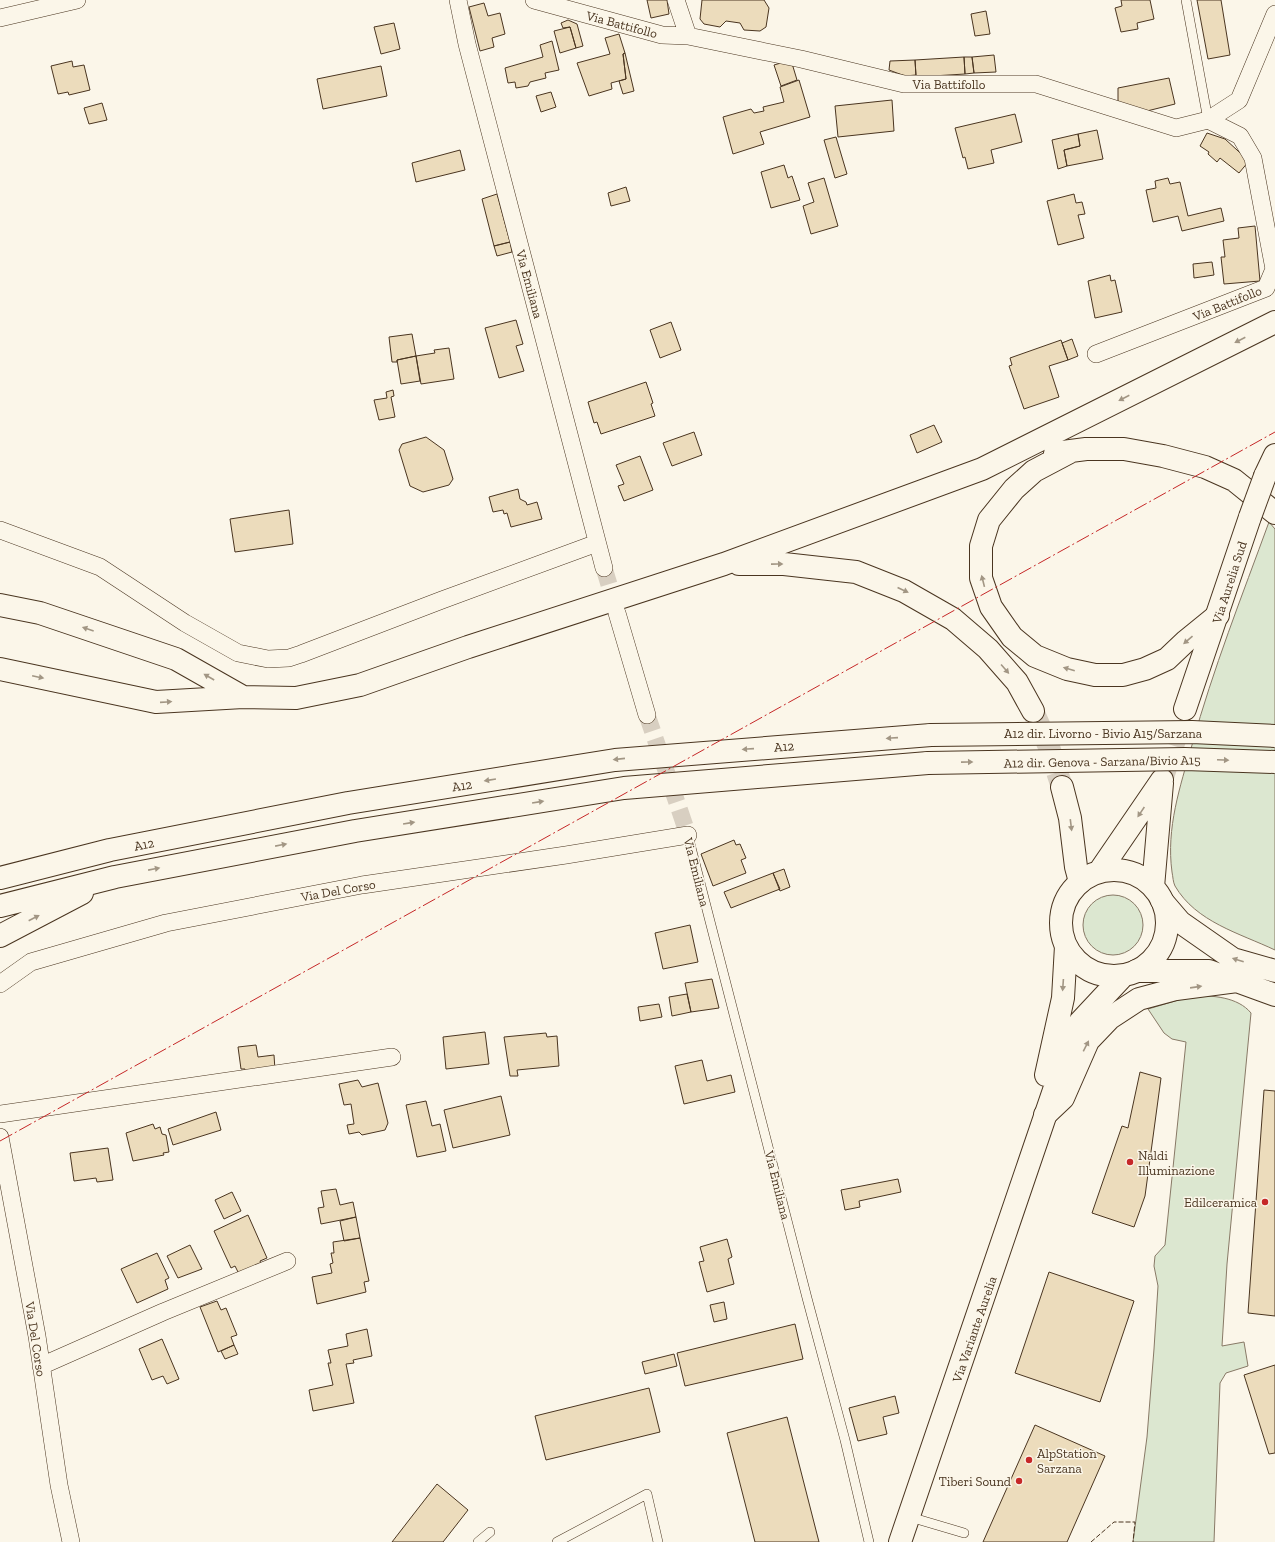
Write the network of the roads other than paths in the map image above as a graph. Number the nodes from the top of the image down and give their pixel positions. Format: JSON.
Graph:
{"nodes":[{"id":1,"x":77,"y":0,"type":"edge"},
{"id":2,"x":458,"y":0,"type":"edge"},
{"id":3,"x":534,"y":0,"type":"edge"},
{"id":4,"x":676,"y":0,"type":"edge"},
{"id":5,"x":1186,"y":0,"type":"edge"},
{"id":6,"x":1275,"y":14,"type":"edge"},
{"id":7,"x":0,"y":18,"type":"edge"},
{"id":8,"x":688,"y":36,"type":"junction"},
{"id":9,"x":1208,"y":120,"type":"junction"},
{"id":10,"x":1275,"y":322,"type":"edge"},
{"id":11,"x":1096,"y":354,"type":"dead end"},
{"id":12,"x":1070,"y":452,"type":"junction"},
{"id":13,"x":1275,"y":455,"type":"edge"},
{"id":14,"x":982,"y":468,"type":"junction"},
{"id":15,"x":1275,"y":513,"type":"edge"},
{"id":16,"x":0,"y":530,"type":"edge"},
{"id":17,"x":597,"y":543,"type":"junction"},
{"id":18,"x":724,"y":564,"type":"junction"},
{"id":19,"x":604,"y":568,"type":"tunnel mouth"},
{"id":20,"x":0,"y":605,"type":"edge"},
{"id":21,"x":617,"y":613,"type":"tunnel mouth"},
{"id":22,"x":1218,"y":615,"type":"junction"},
{"id":23,"x":0,"y":669,"type":"edge"},
{"id":24,"x":243,"y":696,"type":"junction"},
{"id":25,"x":1185,"y":709,"type":"tunnel mouth"},
{"id":26,"x":1033,"y":711,"type":"tunnel mouth"},
{"id":27,"x":647,"y":715,"type":"tunnel mouth"},
{"id":28,"x":931,"y":735,"type":"joint"},
{"id":29,"x":1275,"y":736,"type":"edge"},
{"id":30,"x":1275,"y":762,"type":"edge"},
{"id":31,"x":928,"y":763,"type":"joint"},
{"id":32,"x":1062,"y":787,"type":"tunnel mouth"},
{"id":33,"x":687,"y":832,"type":"joint"},
{"id":34,"x":115,"y":877,"type":"junction"},
{"id":35,"x":1089,"y":877,"type":"junction"},
{"id":36,"x":0,"y":878,"type":"edge"},
{"id":37,"x":1157,"y":894,"type":"junction"},
{"id":38,"x":0,"y":906,"type":"edge"},
{"id":39,"x":0,"y":936,"type":"edge"},
{"id":40,"x":1066,"y":946,"type":"junction"},
{"id":41,"x":1275,"y":971,"type":"edge"},
{"id":42,"x":1130,"y":973,"type":"junction"},
{"id":43,"x":1237,"y":981,"type":"junction"},
{"id":44,"x":0,"y":984,"type":"edge"},
{"id":45,"x":1275,"y":995,"type":"edge"},
{"id":46,"x":392,"y":1058,"type":"dead end"},
{"id":47,"x":0,"y":1114,"type":"edge"},
{"id":48,"x":1046,"y":1114,"type":"junction"},
{"id":49,"x":0,"y":1137,"type":"edge"},
{"id":50,"x":287,"y":1261,"type":"dead end"},
{"id":51,"x":41,"y":1366,"type":"junction"},
{"id":52,"x":910,"y":1517,"type":"junction"},
{"id":53,"x":490,"y":1532,"type":"dead end"},
{"id":54,"x":964,"y":1533,"type":"dead end"},
{"id":55,"x":71,"y":1542,"type":"edge"},
{"id":56,"x":478,"y":1542,"type":"edge"},
{"id":57,"x":557,"y":1542,"type":"edge"},
{"id":58,"x":658,"y":1542,"type":"edge"},
{"id":59,"x":869,"y":1542,"type":"edge"},
{"id":60,"x":900,"y":1542,"type":"edge"}],
"edges":[{"from":1,"to":7,"type":"street"},
{"from":2,"to":17,"type":"street","name":"Via Emiliana"},
{"from":3,"to":8,"type":"street","name":"Via Battifollo"},
{"from":4,"to":8,"type":"street"},
{"from":5,"to":9,"type":"lane"},
{"from":6,"to":9,"type":"street","name":"Via Battifollo"},
{"from":8,"to":9,"type":"street","name":"Via Battifollo"},
{"from":9,"to":11,"type":"street","name":"Via Battifollo"},
{"from":10,"to":14,"type":"main road","one_way":true},
{"from":12,"to":14,"type":"main road"},
{"from":12,"to":15,"type":"main road"},
{"from":22,"to":12,"type":"main road","one_way":true},
{"from":13,"to":22,"type":"main road","name":"Via Aurelia Sud","bridge":true},
{"from":14,"to":18,"type":"main road"},
{"from":16,"to":17,"type":"street"},
{"from":17,"to":19,"type":"street","name":"Via Emiliana"},
{"from":18,"to":24,"type":"main road"},
{"from":18,"to":26,"type":"main road","one_way":true},
{"from":24,"to":20,"type":"main road","one_way":true},
{"from":21,"to":27,"type":"street"},
{"from":22,"to":25,"type":"main road","name":"Via Aurelia Sud"},
{"from":23,"to":24,"type":"main road","one_way":true},
{"from":28,"to":29,"type":"main road","name":"A12 dir. Livorno - Bivio A15/Sarzana","number":"A12","bridge":true},
{"from":28,"to":36,"type":"main road","name":"A12","number":"A12","one_way":true},
{"from":31,"to":30,"type":"main road","name":"A12 dir. Genova - Sarzana/Bivio A15","number":"A12","one_way":true,"bridge":true},
{"from":34,"to":31,"type":"main road","name":"A12","number":"A12","one_way":true},
{"from":32,"to":35,"type":"main road","one_way":true},
{"from":33,"to":44,"type":"street","name":"Via Del Corso"},
{"from":33,"to":59,"type":"lane","name":"Via Emiliana"},
{"from":34,"to":38,"type":"main road","name":"A12","number":"A12"},
{"from":39,"to":34,"type":"main road","one_way":true},
{"from":35,"to":37,"type":"main road"},
{"from":37,"to":35,"type":"main road","one_way":true},
{"from":35,"to":40,"type":"main road"},
{"from":41,"to":37,"type":"main road","one_way":true},
{"from":37,"to":42,"type":"main road"},
{"from":40,"to":42,"type":"main road"},
{"from":40,"to":48,"type":"main road","one_way":true},
{"from":42,"to":43,"type":"main road"},
{"from":42,"to":48,"type":"main road","name":"Via Variante Aurelia"},
{"from":43,"to":45,"type":"main road"},
{"from":48,"to":43,"type":"main road","one_way":true},
{"from":46,"to":47,"type":"street"},
{"from":48,"to":52,"type":"main road","name":"Via Variante Aurelia"},
{"from":49,"to":51,"type":"street","name":"Via Del Corso"},
{"from":50,"to":51,"type":"street"},
{"from":51,"to":55,"type":"street","name":"Via Del Corso"},
{"from":52,"to":54,"type":"lane"},
{"from":52,"to":60,"type":"main road","name":"Via Variante Aurelia"},
{"from":53,"to":56,"type":"lane"},
{"from":57,"to":58,"type":"lane"}]}
